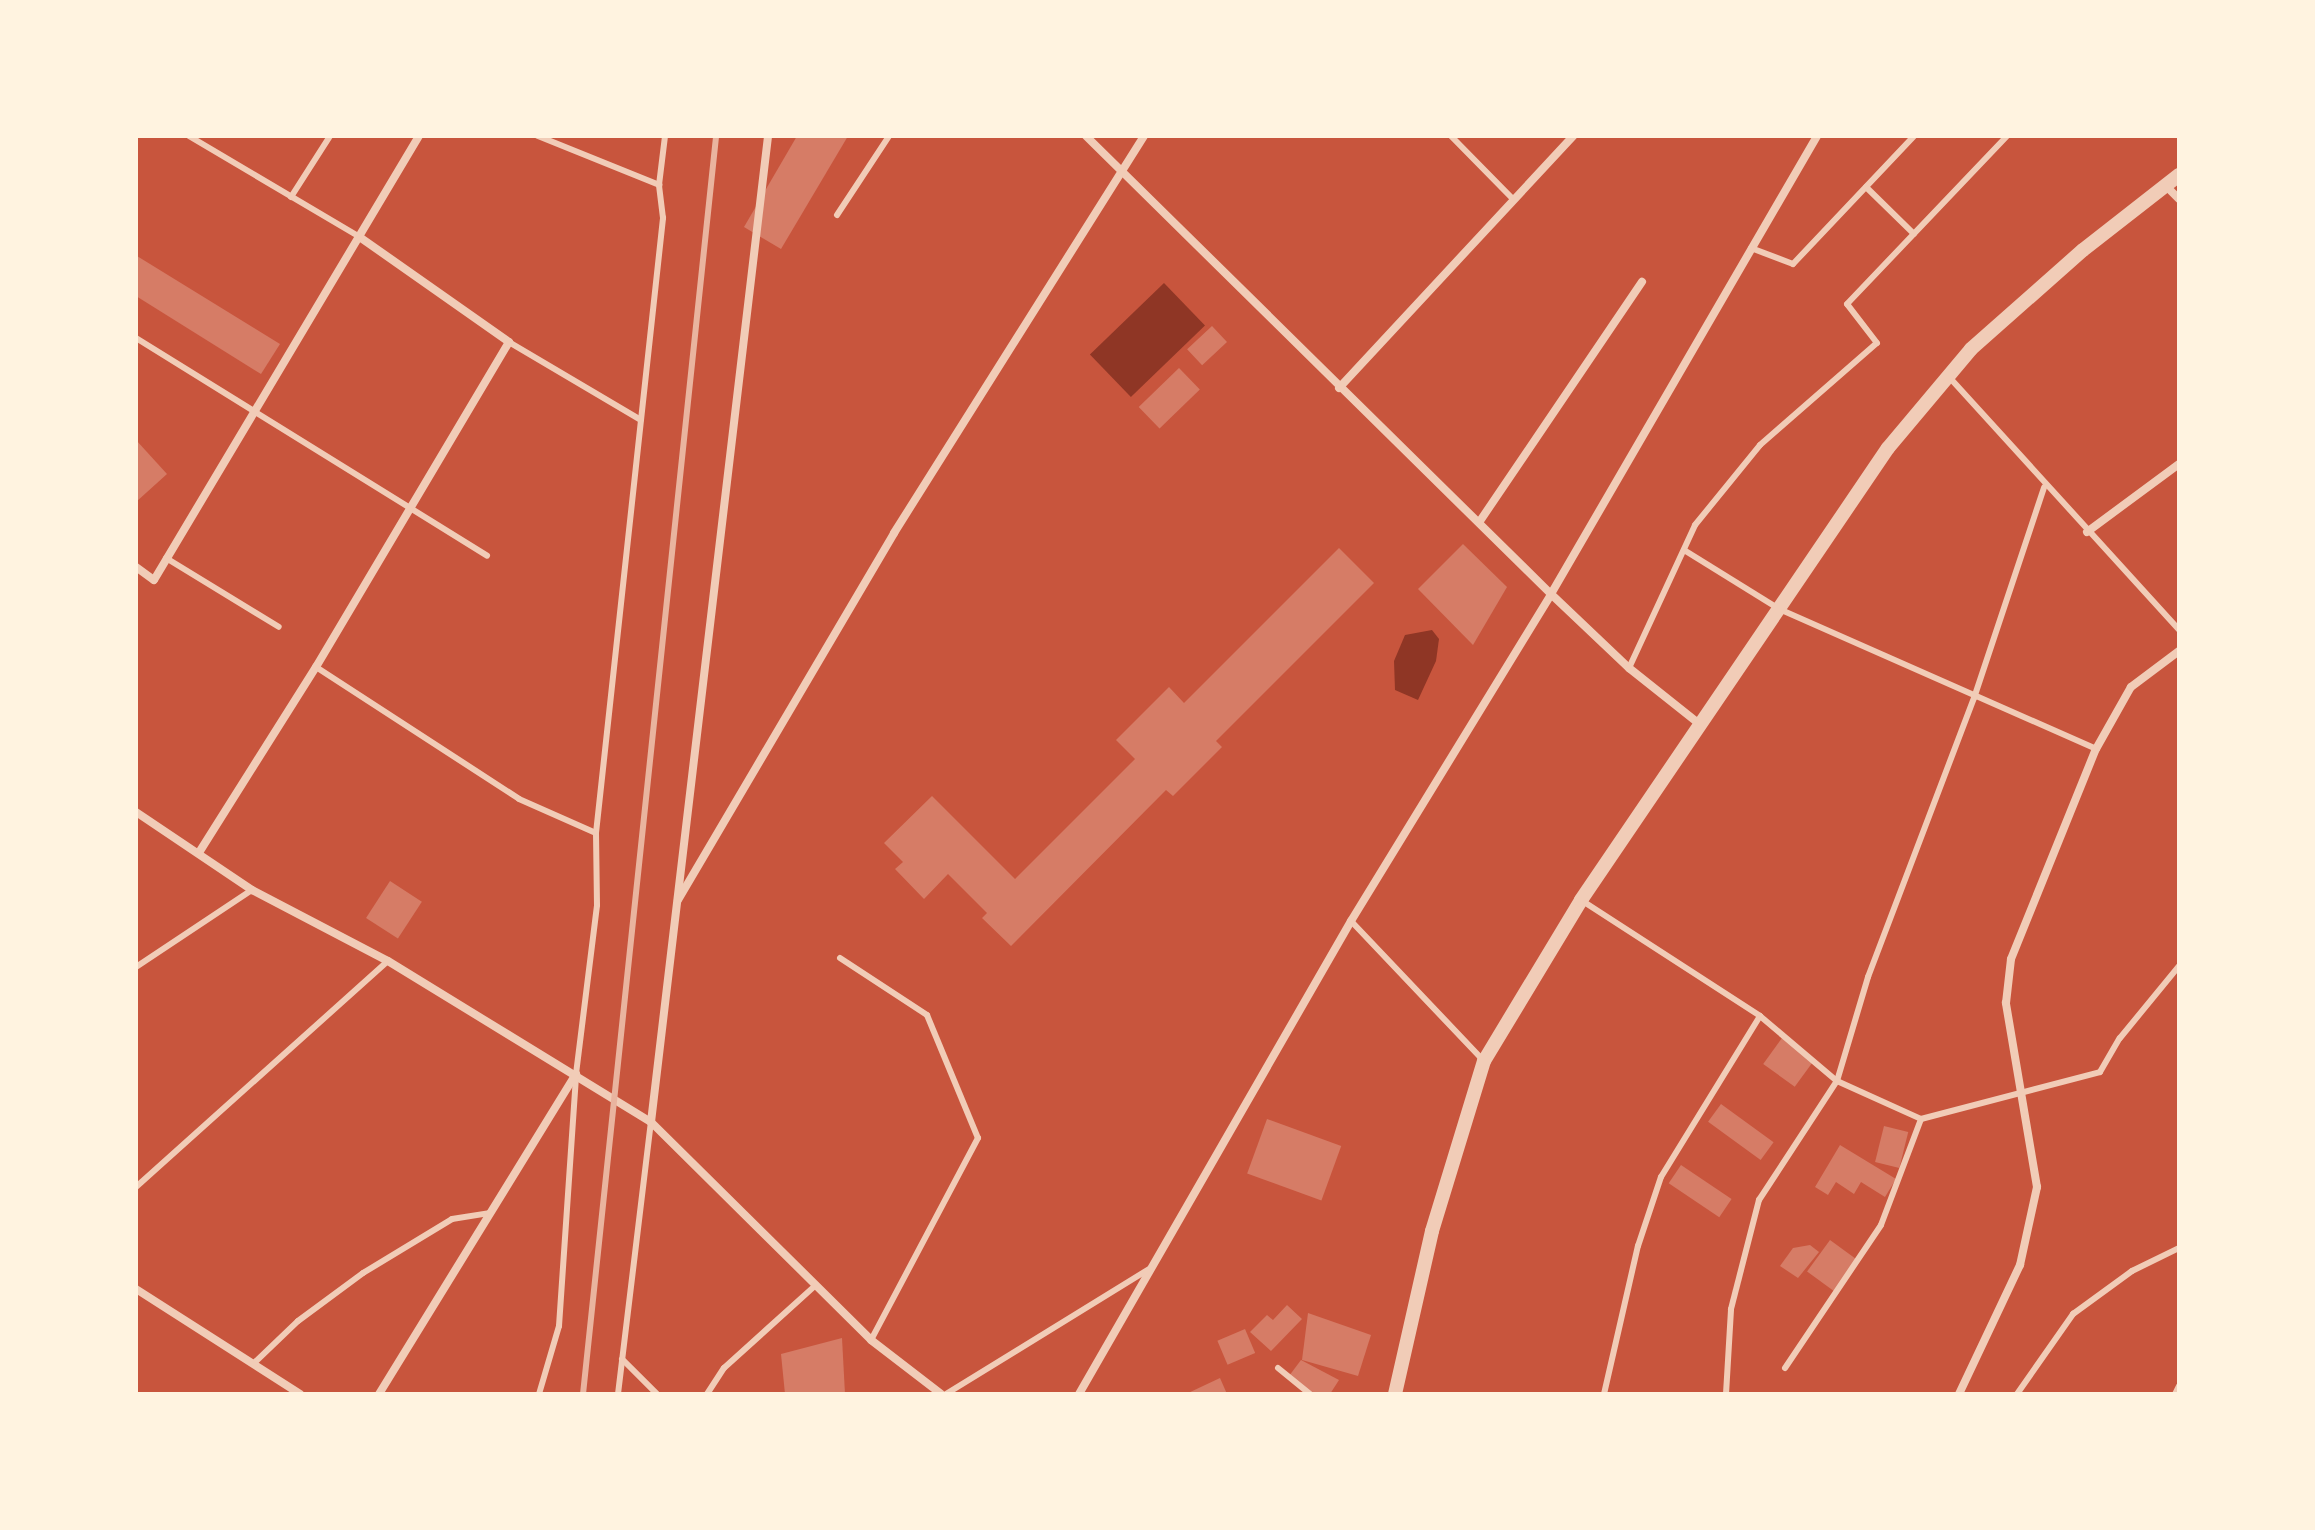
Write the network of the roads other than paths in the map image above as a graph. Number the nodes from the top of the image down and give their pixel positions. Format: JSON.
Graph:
{"nodes":[{"id":1,"x":189,"y":136,"type":"edge"},
{"id":2,"x":330,"y":136,"type":"edge"},
{"id":3,"x":419,"y":136,"type":"edge"},
{"id":4,"x":538,"y":136,"type":"edge"},
{"id":5,"x":665,"y":136,"type":"edge"},
{"id":6,"x":768,"y":136,"type":"edge"},
{"id":7,"x":889,"y":136,"type":"edge"},
{"id":8,"x":1086,"y":136,"type":"edge"},
{"id":9,"x":1144,"y":136,"type":"edge"},
{"id":10,"x":1451,"y":136,"type":"edge"},
{"id":11,"x":1573,"y":136,"type":"edge"},
{"id":12,"x":1817,"y":136,"type":"edge"},
{"id":13,"x":1914,"y":136,"type":"edge"},
{"id":14,"x":2007,"y":136,"type":"edge"},
{"id":15,"x":1123,"y":173,"type":"junction"},
{"id":16,"x":2179,"y":175,"type":"edge"},
{"id":17,"x":659,"y":185,"type":"junction"},
{"id":18,"x":2165,"y":185,"type":"junction"},
{"id":19,"x":1866,"y":187,"type":"junction"},
{"id":20,"x":291,"y":197,"type":"junction"},
{"id":21,"x":1513,"y":199,"type":"junction"},
{"id":22,"x":2179,"y":199,"type":"edge"},
{"id":23,"x":837,"y":215,"type":"dead end"},
{"id":24,"x":1914,"y":234,"type":"junction"},
{"id":25,"x":358,"y":236,"type":"junction"},
{"id":26,"x":1751,"y":248,"type":"junction"},
{"id":27,"x":1642,"y":282,"type":"dead end"},
{"id":28,"x":136,"y":338,"type":"edge"},
{"id":29,"x":509,"y":342,"type":"junction"},
{"id":30,"x":1948,"y":376,"type":"junction"},
{"id":31,"x":1339,"y":388,"type":"junction"},
{"id":32,"x":252,"y":411,"type":"junction"},
{"id":33,"x":641,"y":420,"type":"junction"},
{"id":34,"x":2179,"y":464,"type":"edge"},
{"id":35,"x":2044,"y":487,"type":"junction"},
{"id":36,"x":407,"y":509,"type":"junction"},
{"id":37,"x":1480,"y":521,"type":"junction"},
{"id":38,"x":2087,"y":532,"type":"junction"},
{"id":39,"x":1684,"y":550,"type":"junction"},
{"id":40,"x":487,"y":556,"type":"dead end"},
{"id":41,"x":166,"y":558,"type":"junction"},
{"id":42,"x":136,"y":567,"type":"edge"},
{"id":43,"x":1551,"y":594,"type":"junction"},
{"id":44,"x":1779,"y":609,"type":"junction"},
{"id":45,"x":279,"y":627,"type":"dead end"},
{"id":46,"x":2179,"y":630,"type":"edge"},
{"id":47,"x":2179,"y":651,"type":"edge"},
{"id":48,"x":316,"y":667,"type":"junction"},
{"id":49,"x":1629,"y":668,"type":"junction"},
{"id":50,"x":1974,"y":698,"type":"junction"},
{"id":51,"x":1703,"y":726,"type":"junction"},
{"id":52,"x":2096,"y":749,"type":"junction"},
{"id":53,"x":136,"y":812,"type":"edge"},
{"id":54,"x":596,"y":833,"type":"junction"},
{"id":55,"x":200,"y":851,"type":"junction"},
{"id":56,"x":252,"y":890,"type":"junction"},
{"id":57,"x":1581,"y":900,"type":"junction"},
{"id":58,"x":676,"y":902,"type":"junction"},
{"id":59,"x":1351,"y":921,"type":"junction"},
{"id":60,"x":840,"y":958,"type":"dead end"},
{"id":61,"x":388,"y":961,"type":"junction"},
{"id":62,"x":2179,"y":966,"type":"edge"},
{"id":63,"x":136,"y":967,"type":"edge"},
{"id":64,"x":1760,"y":1016,"type":"junction"},
{"id":65,"x":1484,"y":1061,"type":"junction"},
{"id":66,"x":576,"y":1074,"type":"junction"},
{"id":67,"x":1837,"y":1081,"type":"junction"},
{"id":68,"x":2023,"y":1091,"type":"junction"},
{"id":69,"x":1921,"y":1119,"type":"junction"},
{"id":70,"x":651,"y":1122,"type":"junction"},
{"id":71,"x":136,"y":1187,"type":"edge"},
{"id":72,"x":491,"y":1213,"type":"junction"},
{"id":73,"x":2179,"y":1248,"type":"edge"},
{"id":74,"x":1155,"y":1265,"type":"junction"},
{"id":75,"x":816,"y":1285,"type":"junction"},
{"id":76,"x":136,"y":1289,"type":"edge"},
{"id":77,"x":871,"y":1340,"type":"junction"},
{"id":78,"x":622,"y":1359,"type":"junction"},
{"id":79,"x":253,"y":1364,"type":"junction"},
{"id":80,"x":1278,"y":1368,"type":"dead end"},
{"id":81,"x":1785,"y":1368,"type":"dead end"},
{"id":82,"x":2179,"y":1386,"type":"edge"},
{"id":83,"x":300,"y":1394,"type":"edge"},
{"id":84,"x":379,"y":1394,"type":"edge"},
{"id":85,"x":539,"y":1394,"type":"edge"},
{"id":86,"x":618,"y":1394,"type":"edge"},
{"id":87,"x":657,"y":1394,"type":"edge"},
{"id":88,"x":707,"y":1394,"type":"edge"},
{"id":89,"x":944,"y":1394,"type":"edge"},
{"id":90,"x":1079,"y":1394,"type":"edge"},
{"id":91,"x":1310,"y":1394,"type":"edge"},
{"id":92,"x":1395,"y":1394,"type":"edge"},
{"id":93,"x":1604,"y":1394,"type":"edge"},
{"id":94,"x":1726,"y":1394,"type":"edge"},
{"id":95,"x":1959,"y":1394,"type":"edge"},
{"id":96,"x":2017,"y":1394,"type":"edge"},
{"id":97,"x":2175,"y":1394,"type":"edge"}],
"edges":[{"from":1,"to":20,"type":"lane"},
{"from":2,"to":20,"type":"lane"},
{"from":3,"to":25,"type":"street"},
{"from":4,"to":17,"type":"lane"},
{"from":5,"to":17,"type":"lane"},
{"from":6,"to":58,"type":"street"},
{"from":7,"to":23,"type":"lane"},
{"from":8,"to":15,"type":"street"},
{"from":9,"to":15,"type":"street"},
{"from":10,"to":21,"type":"lane"},
{"from":11,"to":21,"type":"street"},
{"from":12,"to":26,"type":"street"},
{"from":13,"to":19,"type":"lane"},
{"from":14,"to":24,"type":"lane"},
{"from":15,"to":31,"type":"street"},
{"from":15,"to":58,"type":"street"},
{"from":16,"to":18,"type":"street"},
{"from":17,"to":33,"type":"lane"},
{"from":18,"to":22,"type":"street"},
{"from":18,"to":30,"type":"street"},
{"from":19,"to":24,"type":"lane"},
{"from":19,"to":26,"type":"lane"},
{"from":20,"to":25,"type":"lane"},
{"from":21,"to":31,"type":"street"},
{"from":24,"to":39,"type":"lane"},
{"from":25,"to":29,"type":"street"},
{"from":25,"to":32,"type":"street"},
{"from":26,"to":43,"type":"street"},
{"from":27,"to":37,"type":"street"},
{"from":28,"to":32,"type":"lane"},
{"from":29,"to":33,"type":"lane"},
{"from":29,"to":36,"type":"street"},
{"from":30,"to":35,"type":"lane"},
{"from":30,"to":44,"type":"street"},
{"from":31,"to":37,"type":"street"},
{"from":32,"to":36,"type":"lane"},
{"from":32,"to":41,"type":"street"},
{"from":33,"to":54,"type":"lane"},
{"from":34,"to":38,"type":"street"},
{"from":35,"to":38,"type":"lane"},
{"from":35,"to":50,"type":"lane"},
{"from":36,"to":40,"type":"lane"},
{"from":36,"to":48,"type":"street"},
{"from":37,"to":43,"type":"street"},
{"from":38,"to":46,"type":"lane"},
{"from":39,"to":44,"type":"lane"},
{"from":39,"to":49,"type":"lane"},
{"from":41,"to":42,"type":"street"},
{"from":41,"to":45,"type":"lane"},
{"from":43,"to":49,"type":"street"},
{"from":43,"to":59,"type":"street"},
{"from":44,"to":50,"type":"lane"},
{"from":44,"to":51,"type":"street"},
{"from":47,"to":52,"type":"street"},
{"from":48,"to":54,"type":"lane"},
{"from":48,"to":55,"type":"street"},
{"from":49,"to":51,"type":"street"},
{"from":50,"to":52,"type":"lane"},
{"from":50,"to":67,"type":"lane"},
{"from":51,"to":57,"type":"street"},
{"from":52,"to":68,"type":"street"},
{"from":53,"to":55,"type":"street"},
{"from":54,"to":66,"type":"lane"},
{"from":55,"to":56,"type":"street"},
{"from":56,"to":61,"type":"street"},
{"from":56,"to":63,"type":"lane"},
{"from":57,"to":64,"type":"lane"},
{"from":57,"to":65,"type":"street"},
{"from":58,"to":70,"type":"street"},
{"from":59,"to":65,"type":"lane"},
{"from":59,"to":74,"type":"street"},
{"from":60,"to":77,"type":"lane"},
{"from":61,"to":66,"type":"street"},
{"from":61,"to":71,"type":"lane"},
{"from":62,"to":68,"type":"lane"},
{"from":64,"to":67,"type":"lane"},
{"from":64,"to":93,"type":"lane"},
{"from":65,"to":92,"type":"street"},
{"from":66,"to":70,"type":"street"},
{"from":66,"to":72,"type":"street"},
{"from":66,"to":85,"type":"lane"},
{"from":67,"to":69,"type":"lane"},
{"from":67,"to":94,"type":"lane"},
{"from":68,"to":69,"type":"lane"},
{"from":68,"to":95,"type":"street"},
{"from":69,"to":81,"type":"lane"},
{"from":70,"to":75,"type":"street"},
{"from":70,"to":78,"type":"lane"},
{"from":72,"to":79,"type":"lane"},
{"from":72,"to":84,"type":"street"},
{"from":73,"to":96,"type":"lane"},
{"from":74,"to":89,"type":"lane"},
{"from":74,"to":90,"type":"street"},
{"from":75,"to":77,"type":"street"},
{"from":75,"to":88,"type":"lane"},
{"from":76,"to":79,"type":"street"},
{"from":77,"to":89,"type":"street"},
{"from":78,"to":86,"type":"lane"},
{"from":78,"to":87,"type":"lane"},
{"from":79,"to":83,"type":"street"},
{"from":80,"to":91,"type":"lane"},
{"from":82,"to":97,"type":"lane"}]}
